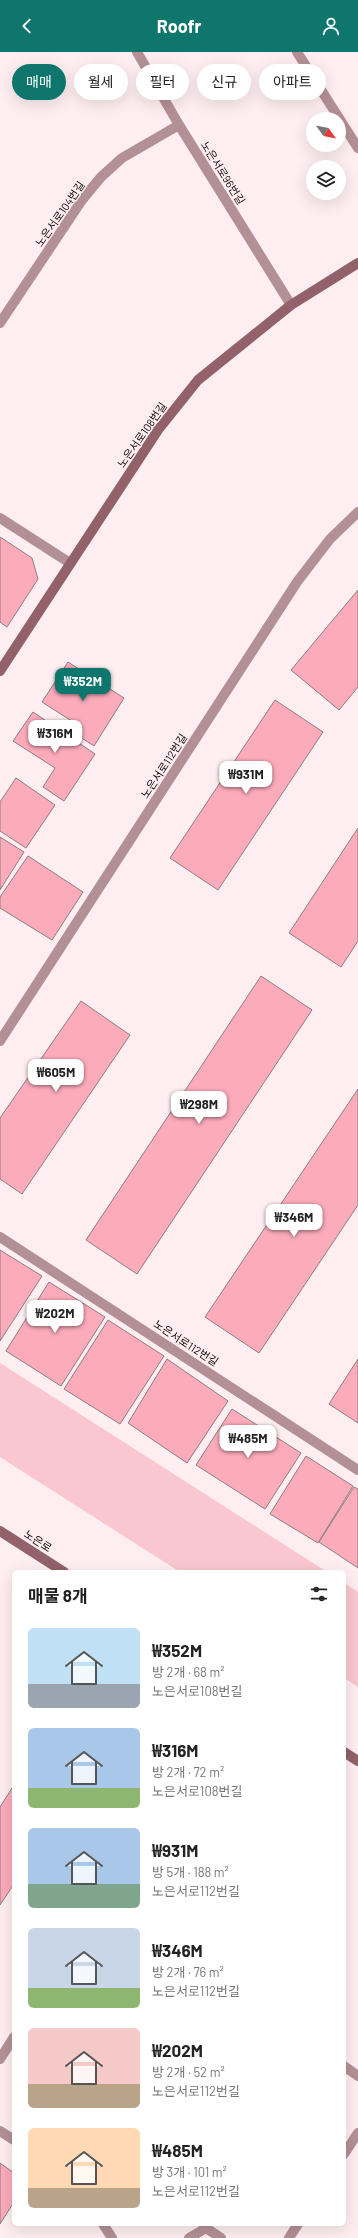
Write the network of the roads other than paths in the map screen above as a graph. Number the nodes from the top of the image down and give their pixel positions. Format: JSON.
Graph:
{"nodes":[{"id":1,"x":137,"y":52,"type":"edge"},
{"id":2,"x":296,"y":52,"type":"edge"},
{"id":3,"x":179,"y":125,"type":"junction"},
{"id":4,"x":358,"y":148,"type":"edge"},
{"id":5,"x":358,"y":263,"type":"edge"},
{"id":6,"x":290,"y":304,"type":"junction"},
{"id":7,"x":0,"y":323,"type":"edge"},
{"id":8,"x":358,"y":512,"type":"edge"},
{"id":9,"x":0,"y":518,"type":"edge"},
{"id":10,"x":70,"y":563,"type":"junction"},
{"id":11,"x":0,"y":671,"type":"edge"},
{"id":12,"x":0,"y":1041,"type":"edge"},
{"id":13,"x":0,"y":1237,"type":"edge"},
{"id":14,"x":358,"y":1470,"type":"edge"},
{"id":15,"x":0,"y":1531,"type":"edge"},
{"id":16,"x":61,"y":1570,"type":"edge"},
{"id":17,"x":346,"y":1753,"type":"edge"},
{"id":18,"x":358,"y":1761,"type":"edge"},
{"id":19,"x":12,"y":2040,"type":"edge"},
{"id":20,"x":0,"y":2059,"type":"edge"},
{"id":21,"x":346,"y":2067,"type":"edge"},
{"id":22,"x":358,"y":2076,"type":"edge"},
{"id":23,"x":0,"y":2131,"type":"edge"},
{"id":24,"x":358,"y":2133,"type":"edge"},
{"id":25,"x":12,"y":2139,"type":"edge"},
{"id":26,"x":346,"y":2151,"type":"edge"},
{"id":27,"x":104,"y":2226,"type":"edge"},
{"id":28,"x":207,"y":2226,"type":"edge"},
{"id":29,"x":297,"y":2226,"type":"edge"},
{"id":30,"x":112,"y":2238,"type":"edge"},
{"id":31,"x":189,"y":2238,"type":"edge"},
{"id":32,"x":222,"y":2238,"type":"edge"},
{"id":33,"x":289,"y":2238,"type":"edge"}],
"edges":[{"from":1,"to":3,"type":"street","name":"노은서로96번길"},
{"from":2,"to":4,"type":"street"},
{"from":3,"to":6,"type":"street","name":"노은서로96번길"},
{"from":3,"to":7,"type":"street","name":"노은서로104번길"},
{"from":5,"to":6,"type":"street","name":"노은서로108번길"},
{"from":6,"to":10,"type":"street","name":"노은서로108번길"},
{"from":8,"to":12,"type":"street","name":"노은서로112번길"},
{"from":9,"to":10,"type":"street"},
{"from":10,"to":11,"type":"street","name":"노은서로108번길"},
{"from":13,"to":14,"type":"street","name":"노은서로112번길"},
{"from":15,"to":16,"type":"street","name":"노은로"},
{"from":17,"to":18,"type":"street"},
{"from":19,"to":20,"type":"street"},
{"from":21,"to":22,"type":"street"},
{"from":23,"to":25,"type":"street"},
{"from":24,"to":26,"type":"street"},
{"from":27,"to":30,"type":"street"},
{"from":28,"to":31,"type":"street"},
{"from":28,"to":32,"type":"street"},
{"from":29,"to":33,"type":"street"}]}
